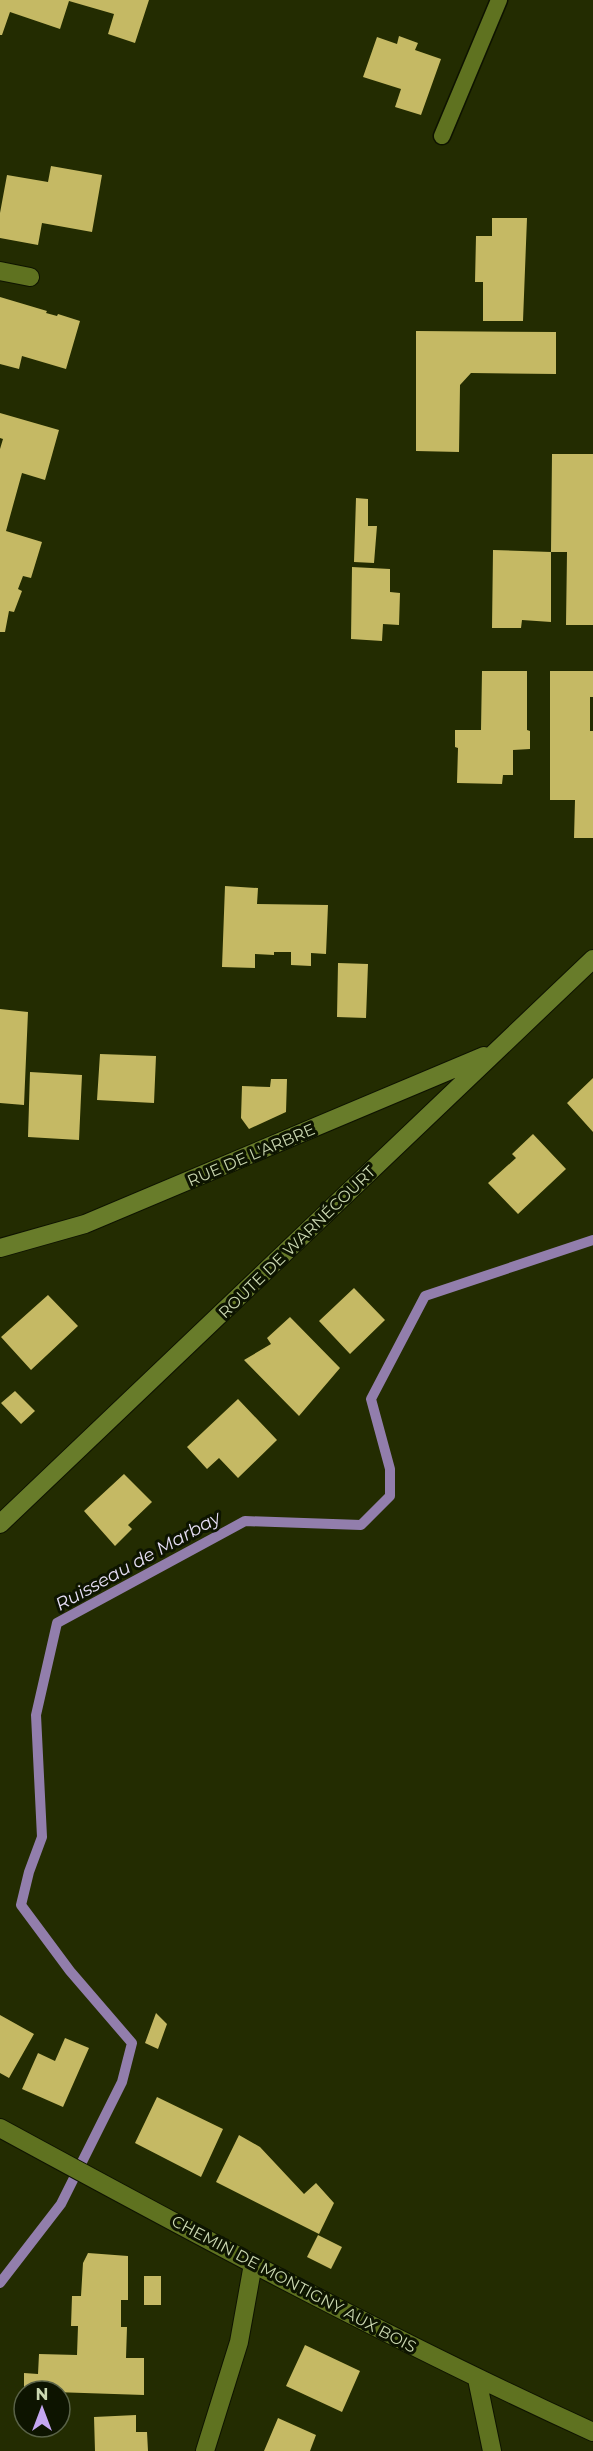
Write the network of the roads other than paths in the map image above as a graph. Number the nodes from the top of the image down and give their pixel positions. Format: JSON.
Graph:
{"nodes":[{"id":1,"x":499,"y":0,"type":"edge"},
{"id":2,"x":442,"y":136,"type":"dead end"},
{"id":3,"x":0,"y":271,"type":"edge"},
{"id":4,"x":30,"y":277,"type":"dead end"},
{"id":5,"x":593,"y":959,"type":"edge"},
{"id":6,"x":497,"y":1050,"type":"junction"},
{"id":7,"x":0,"y":1248,"type":"edge"},
{"id":8,"x":0,"y":1524,"type":"edge"},
{"id":9,"x":0,"y":2128,"type":"edge"},
{"id":10,"x":253,"y":2264,"type":"junction"},
{"id":11,"x":477,"y":2379,"type":"junction"},
{"id":12,"x":593,"y":2432,"type":"edge"},
{"id":13,"x":205,"y":2451,"type":"edge"},
{"id":14,"x":492,"y":2451,"type":"edge"}],
"edges":[{"from":1,"to":2,"type":"lane"},
{"from":3,"to":4,"type":"street"},
{"from":5,"to":6,"type":"main road","name":"ROUTE DE WARNÉCOURT"},
{"from":6,"to":7,"type":"main road","name":"RUE DE L'ARBRE"},
{"from":6,"to":8,"type":"main road","name":"ROUTE DE WARNÉCOURT"},
{"from":9,"to":10,"type":"street","name":"CHEMIN DE MONTIGNY AUX BOIS"},
{"from":10,"to":11,"type":"street","name":"CHEMIN DE MONTIGNY AUX BOIS"},
{"from":10,"to":13,"type":"street"},
{"from":11,"to":12,"type":"street","name":"CHEMIN DE MONTIGNY AUX BOIS"},
{"from":11,"to":14,"type":"street"}]}
